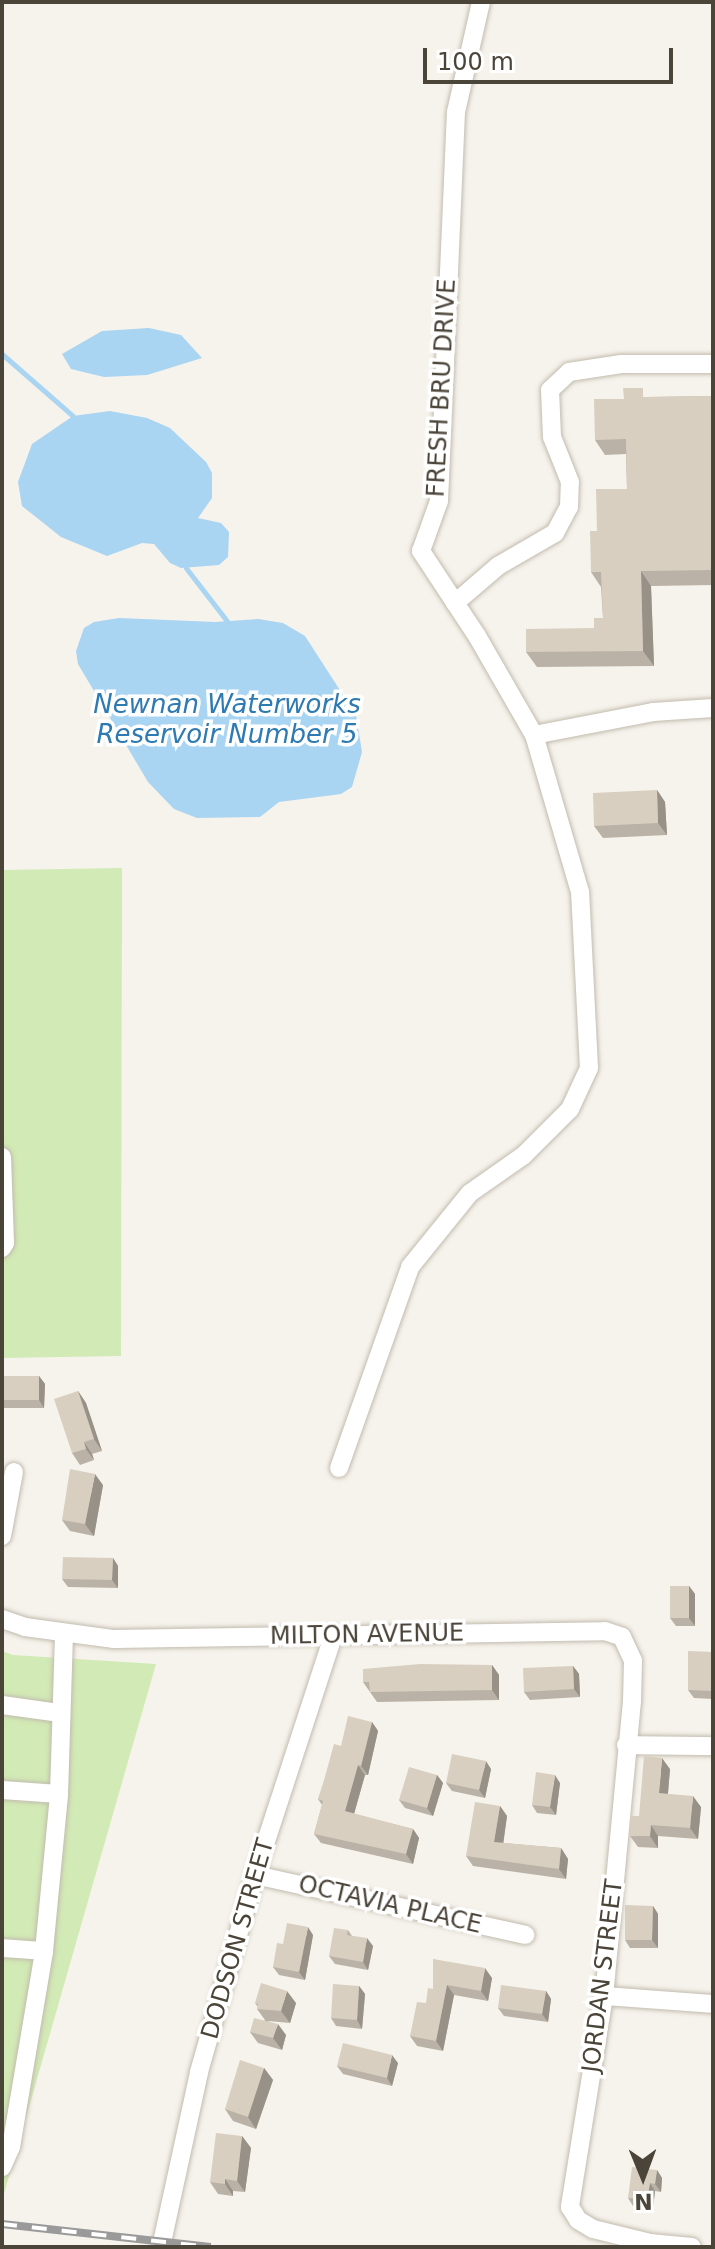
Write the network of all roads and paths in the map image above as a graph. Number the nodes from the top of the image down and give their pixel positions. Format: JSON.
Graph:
{"nodes":[{"id":1,"x":481,"y":2,"type":"edge"},
{"id":2,"x":713,"y":364,"type":"edge"},
{"id":3,"x":455,"y":603,"type":"junction"},
{"id":4,"x":713,"y":708,"type":"edge"},
{"id":5,"x":534,"y":735,"type":"junction"},
{"id":6,"x":2,"y":1157,"type":"edge"},
{"id":7,"x":2,"y":1248,"type":"edge"},
{"id":8,"x":339,"y":1468,"type":"dead end"},
{"id":9,"x":14,"y":1472,"type":"dead end"},
{"id":10,"x":2,"y":1536,"type":"edge"},
{"id":11,"x":2,"y":1619,"type":"edge"},
{"id":12,"x":64,"y":1633,"type":"junction"},
{"id":13,"x":333,"y":1636,"type":"junction"},
{"id":14,"x":2,"y":1705,"type":"edge"},
{"id":15,"x":60,"y":1713,"type":"junction"},
{"id":16,"x":626,"y":1745,"type":"junction"},
{"id":17,"x":713,"y":1746,"type":"edge"},
{"id":18,"x":2,"y":1790,"type":"edge"},
{"id":19,"x":59,"y":1794,"type":"junction"},
{"id":20,"x":255,"y":1875,"type":"junction"},
{"id":21,"x":525,"y":1935,"type":"dead end"},
{"id":22,"x":2,"y":1948,"type":"edge"},
{"id":23,"x":44,"y":1951,"type":"junction"},
{"id":24,"x":604,"y":1996,"type":"junction"},
{"id":25,"x":713,"y":2004,"type":"edge"},
{"id":26,"x":2,"y":2167,"type":"edge"},
{"id":27,"x":161,"y":2247,"type":"edge"},
{"id":28,"x":692,"y":2247,"type":"edge"}],
"edges":[{"from":1,"to":3,"type":"street","name":"FRESH BRU DRIVE"},
{"from":2,"to":3,"type":"street"},
{"from":3,"to":5,"type":"street","name":"FRESH BRU DRIVE"},
{"from":4,"to":5,"type":"street"},
{"from":5,"to":8,"type":"street","name":"FRESH BRU DRIVE"},
{"from":6,"to":7,"type":"street"},
{"from":9,"to":10,"type":"street"},
{"from":11,"to":12,"type":"street","name":"MILTON AVENUE"},
{"from":12,"to":13,"type":"street","name":"MILTON AVENUE"},
{"from":12,"to":15,"type":"street"},
{"from":13,"to":16,"type":"street","name":"MILTON AVENUE"},
{"from":13,"to":20,"type":"street","name":"DODSON STREET"},
{"from":14,"to":15,"type":"street"},
{"from":15,"to":19,"type":"street"},
{"from":16,"to":17,"type":"street"},
{"from":16,"to":24,"type":"street","name":"JORDAN STREET"},
{"from":18,"to":19,"type":"street"},
{"from":19,"to":23,"type":"street"},
{"from":20,"to":21,"type":"street","name":"OCTAVIA PLACE"},
{"from":20,"to":27,"type":"street","name":"DODSON STREET"},
{"from":22,"to":23,"type":"street"},
{"from":23,"to":26,"type":"street"},
{"from":24,"to":25,"type":"street"},
{"from":24,"to":28,"type":"street","name":"JORDAN STREET"}]}
